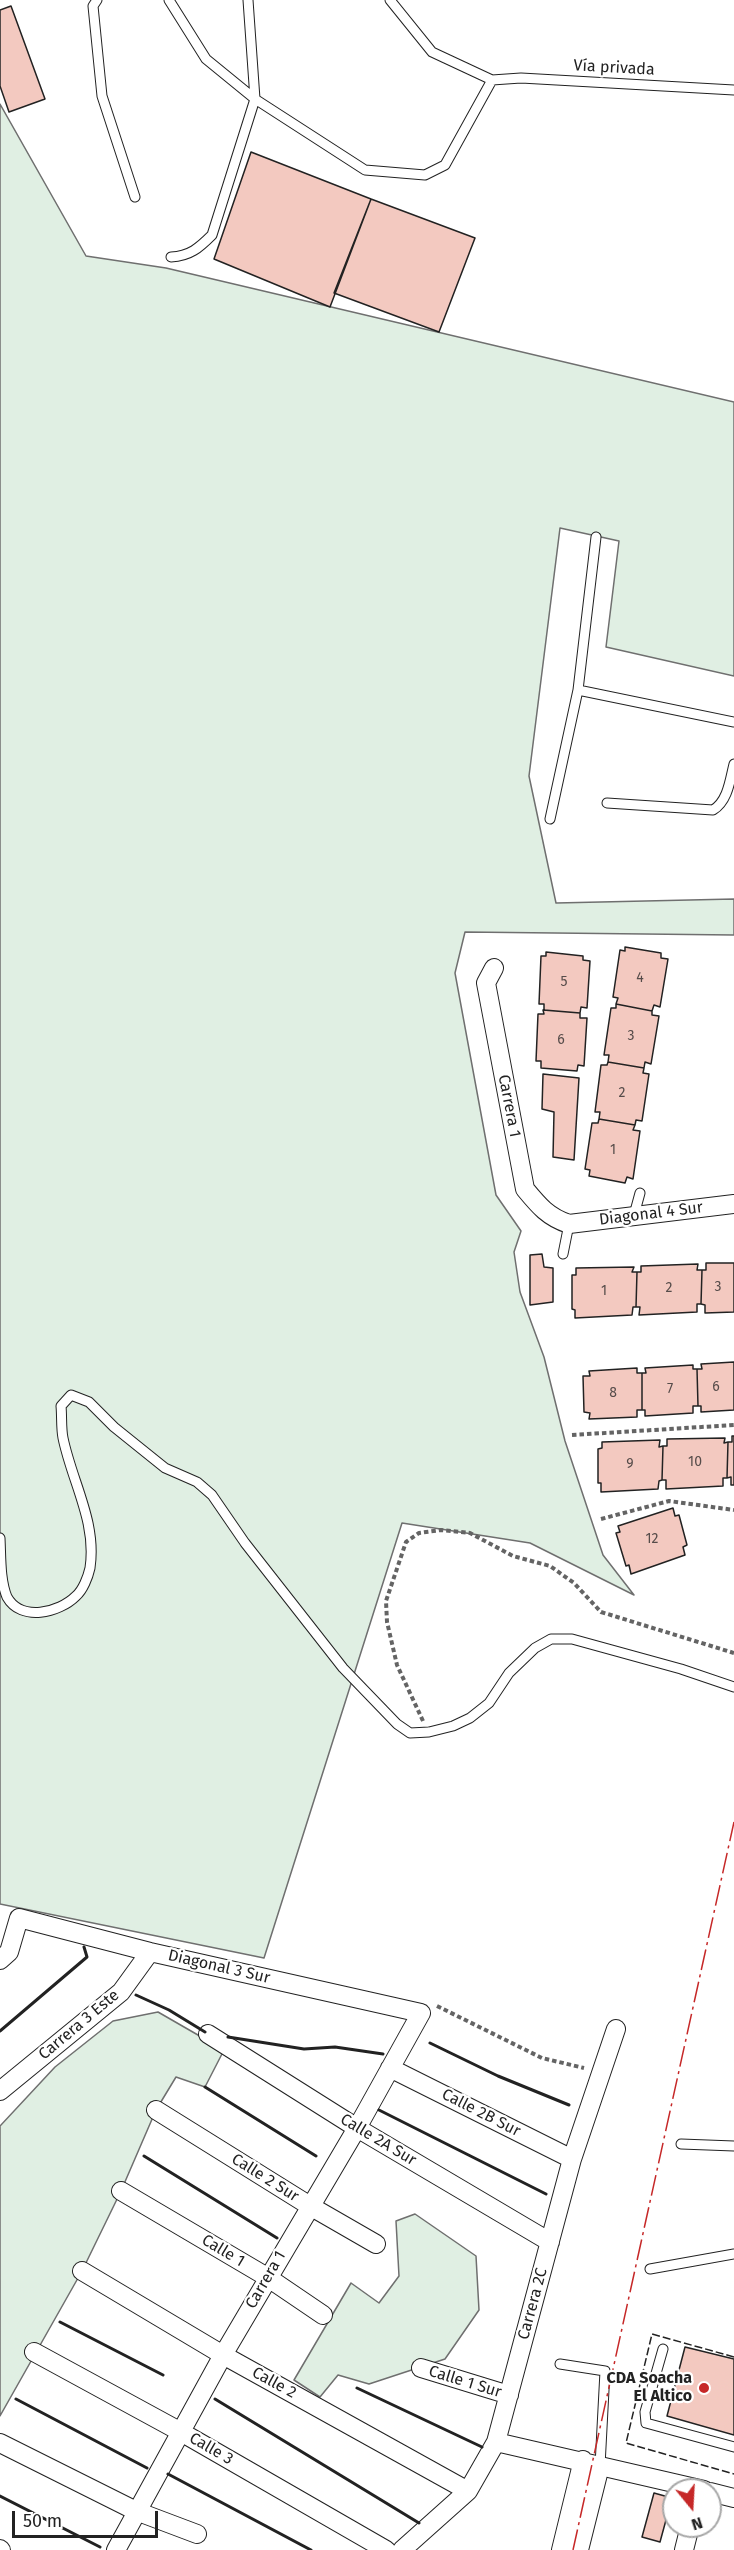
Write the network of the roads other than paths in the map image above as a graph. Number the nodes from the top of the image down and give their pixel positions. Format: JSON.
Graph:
{"nodes":[{"id":1,"x":97,"y":0,"type":"edge"},
{"id":2,"x":169,"y":0,"type":"edge"},
{"id":3,"x":248,"y":0,"type":"edge"},
{"id":4,"x":390,"y":0,"type":"edge"},
{"id":5,"x":492,"y":80,"type":"junction"},
{"id":6,"x":734,"y":90,"type":"edge"},
{"id":7,"x":255,"y":99,"type":"junction"},
{"id":8,"x":135,"y":197,"type":"dead end"},
{"id":9,"x":171,"y":256,"type":"dead end"},
{"id":10,"x":596,"y":537,"type":"dead end"},
{"id":11,"x":578,"y":690,"type":"junction"},
{"id":12,"x":734,"y":722,"type":"edge"},
{"id":13,"x":734,"y":764,"type":"edge"},
{"id":14,"x":607,"y":803,"type":"dead end"},
{"id":15,"x":549,"y":819,"type":"dead end"},
{"id":16,"x":494,"y":968,"type":"dead end"},
{"id":17,"x":640,"y":1193,"type":"dead end"},
{"id":18,"x":733,"y":1200,"type":"edge"},
{"id":19,"x":634,"y":1215,"type":"junction"},
{"id":20,"x":569,"y":1224,"type":"junction"},
{"id":21,"x":563,"y":1254,"type":"dead end"},
{"id":22,"x":0,"y":1538,"type":"edge"},
{"id":23,"x":734,"y":1687,"type":"edge"},
{"id":24,"x":150,"y":1952,"type":"junction"},
{"id":25,"x":0,"y":1960,"type":"edge"},
{"id":26,"x":421,"y":2013,"type":"joint"},
{"id":27,"x":616,"y":2029,"type":"dead end"},
{"id":28,"x":208,"y":2034,"type":"dead end"},
{"id":29,"x":390,"y":2068,"type":"junction"},
{"id":30,"x":0,"y":2091,"type":"edge"},
{"id":31,"x":156,"y":2110,"type":"dead end"},
{"id":32,"x":357,"y":2128,"type":"junction"},
{"id":33,"x":681,"y":2144,"type":"dead end"},
{"id":34,"x":734,"y":2146,"type":"edge"},
{"id":35,"x":572,"y":2159,"type":"junction"},
{"id":36,"x":121,"y":2191,"type":"dead end"},
{"id":37,"x":310,"y":2206,"type":"junction"},
{"id":38,"x":550,"y":2242,"type":"junction"},
{"id":39,"x":376,"y":2244,"type":"dead end"},
{"id":40,"x":734,"y":2254,"type":"edge"},
{"id":41,"x":650,"y":2269,"type":"dead end"},
{"id":42,"x":82,"y":2271,"type":"dead end"},
{"id":43,"x":267,"y":2277,"type":"junction"},
{"id":44,"x":323,"y":2315,"type":"dead end"},
{"id":45,"x":663,"y":2349,"type":"dead end"},
{"id":46,"x":34,"y":2352,"type":"dead end"},
{"id":47,"x":223,"y":2355,"type":"junction"},
{"id":48,"x":560,"y":2364,"type":"dead end"},
{"id":49,"x":421,"y":2368,"type":"dead end"},
{"id":50,"x":509,"y":2395,"type":"junction"},
{"id":51,"x":181,"y":2432,"type":"junction"},
{"id":52,"x":496,"y":2442,"type":"junction"},
{"id":53,"x":0,"y":2443,"type":"edge"},
{"id":54,"x":734,"y":2447,"type":"edge"},
{"id":55,"x":591,"y":2463,"type":"junction"},
{"id":56,"x":662,"y":2480,"type":"edge"},
{"id":57,"x":468,"y":2491,"type":"junction"},
{"id":58,"x":136,"y":2511,"type":"junction"},
{"id":59,"x":197,"y":2534,"type":"dead end"},
{"id":60,"x":116,"y":2550,"type":"edge"},
{"id":61,"x":386,"y":2550,"type":"edge"},
{"id":62,"x":402,"y":2550,"type":"edge"},
{"id":63,"x":561,"y":2550,"type":"edge"},
{"id":64,"x":579,"y":2550,"type":"edge"}],
"edges":[{"from":1,"to":8,"type":"lane"},
{"from":2,"to":7,"type":"lane"},
{"from":3,"to":7,"type":"lane"},
{"from":4,"to":5,"type":"lane"},
{"from":5,"to":6,"type":"lane","name":"Vía privada"},
{"from":5,"to":7,"type":"lane"},
{"from":7,"to":9,"type":"lane"},
{"from":10,"to":11,"type":"lane"},
{"from":11,"to":12,"type":"lane"},
{"from":11,"to":15,"type":"lane"},
{"from":13,"to":14,"type":"lane"},
{"from":16,"to":20,"type":"street","name":"Carrera 1"},
{"from":17,"to":19,"type":"lane"},
{"from":18,"to":19,"type":"street","name":"Diagonal 4 Sur"},
{"from":19,"to":20,"type":"street","name":"Diagonal 4 Sur"},
{"from":20,"to":21,"type":"lane"},
{"from":22,"to":23,"type":"lane"},
{"from":24,"to":25,"type":"street","name":"Diagonal 3 Sur"},
{"from":24,"to":26,"type":"street","name":"Diagonal 3 Sur"},
{"from":24,"to":30,"type":"street","name":"Carrera 3 Este"},
{"from":26,"to":29,"type":"street","name":"Carrera 1"},
{"from":27,"to":35,"type":"street","name":"Carrera 2C"},
{"from":28,"to":32,"type":"street","name":"Calle 2A Sur"},
{"from":29,"to":32,"type":"street","name":"Carrera 1"},
{"from":29,"to":35,"type":"street","name":"Calle 2B Sur"},
{"from":31,"to":37,"type":"street","name":"Calle 2 Sur"},
{"from":32,"to":37,"type":"street","name":"Carrera 1"},
{"from":32,"to":38,"type":"street","name":"Calle 2A Sur"},
{"from":33,"to":34,"type":"lane"},
{"from":35,"to":38,"type":"street","name":"Carrera 2C"},
{"from":36,"to":43,"type":"street","name":"Calle 1"},
{"from":37,"to":39,"type":"street","name":"Calle 2 Sur"},
{"from":37,"to":43,"type":"street","name":"Carrera 1"},
{"from":38,"to":50,"type":"street","name":"Carrera 2C"},
{"from":40,"to":41,"type":"lane"},
{"from":42,"to":47,"type":"street","name":"Calle 2"},
{"from":43,"to":44,"type":"street","name":"Calle 1"},
{"from":43,"to":47,"type":"street","name":"Carrera 1"},
{"from":45,"to":54,"type":"lane"},
{"from":46,"to":51,"type":"street","name":"Calle 3"},
{"from":47,"to":51,"type":"street","name":"Carrera 1"},
{"from":47,"to":57,"type":"street","name":"Calle 2"},
{"from":48,"to":55,"type":"lane"},
{"from":49,"to":50,"type":"street","name":"Calle 1 Sur"},
{"from":50,"to":52,"type":"street","name":"Carrera 2C"},
{"from":51,"to":58,"type":"street","name":"Carrera 1"},
{"from":51,"to":61,"type":"street","name":"Calle 3"},
{"from":52,"to":55,"type":"street"},
{"from":52,"to":57,"type":"street","name":"Carrera 2C"},
{"from":53,"to":58,"type":"street"},
{"from":55,"to":56,"type":"street"},
{"from":55,"to":63,"type":"street"},
{"from":55,"to":64,"type":"street"},
{"from":57,"to":62,"type":"street","name":"Carrera 2C"},
{"from":58,"to":59,"type":"street"},
{"from":58,"to":60,"type":"street","name":"Carrera 1"}]}
